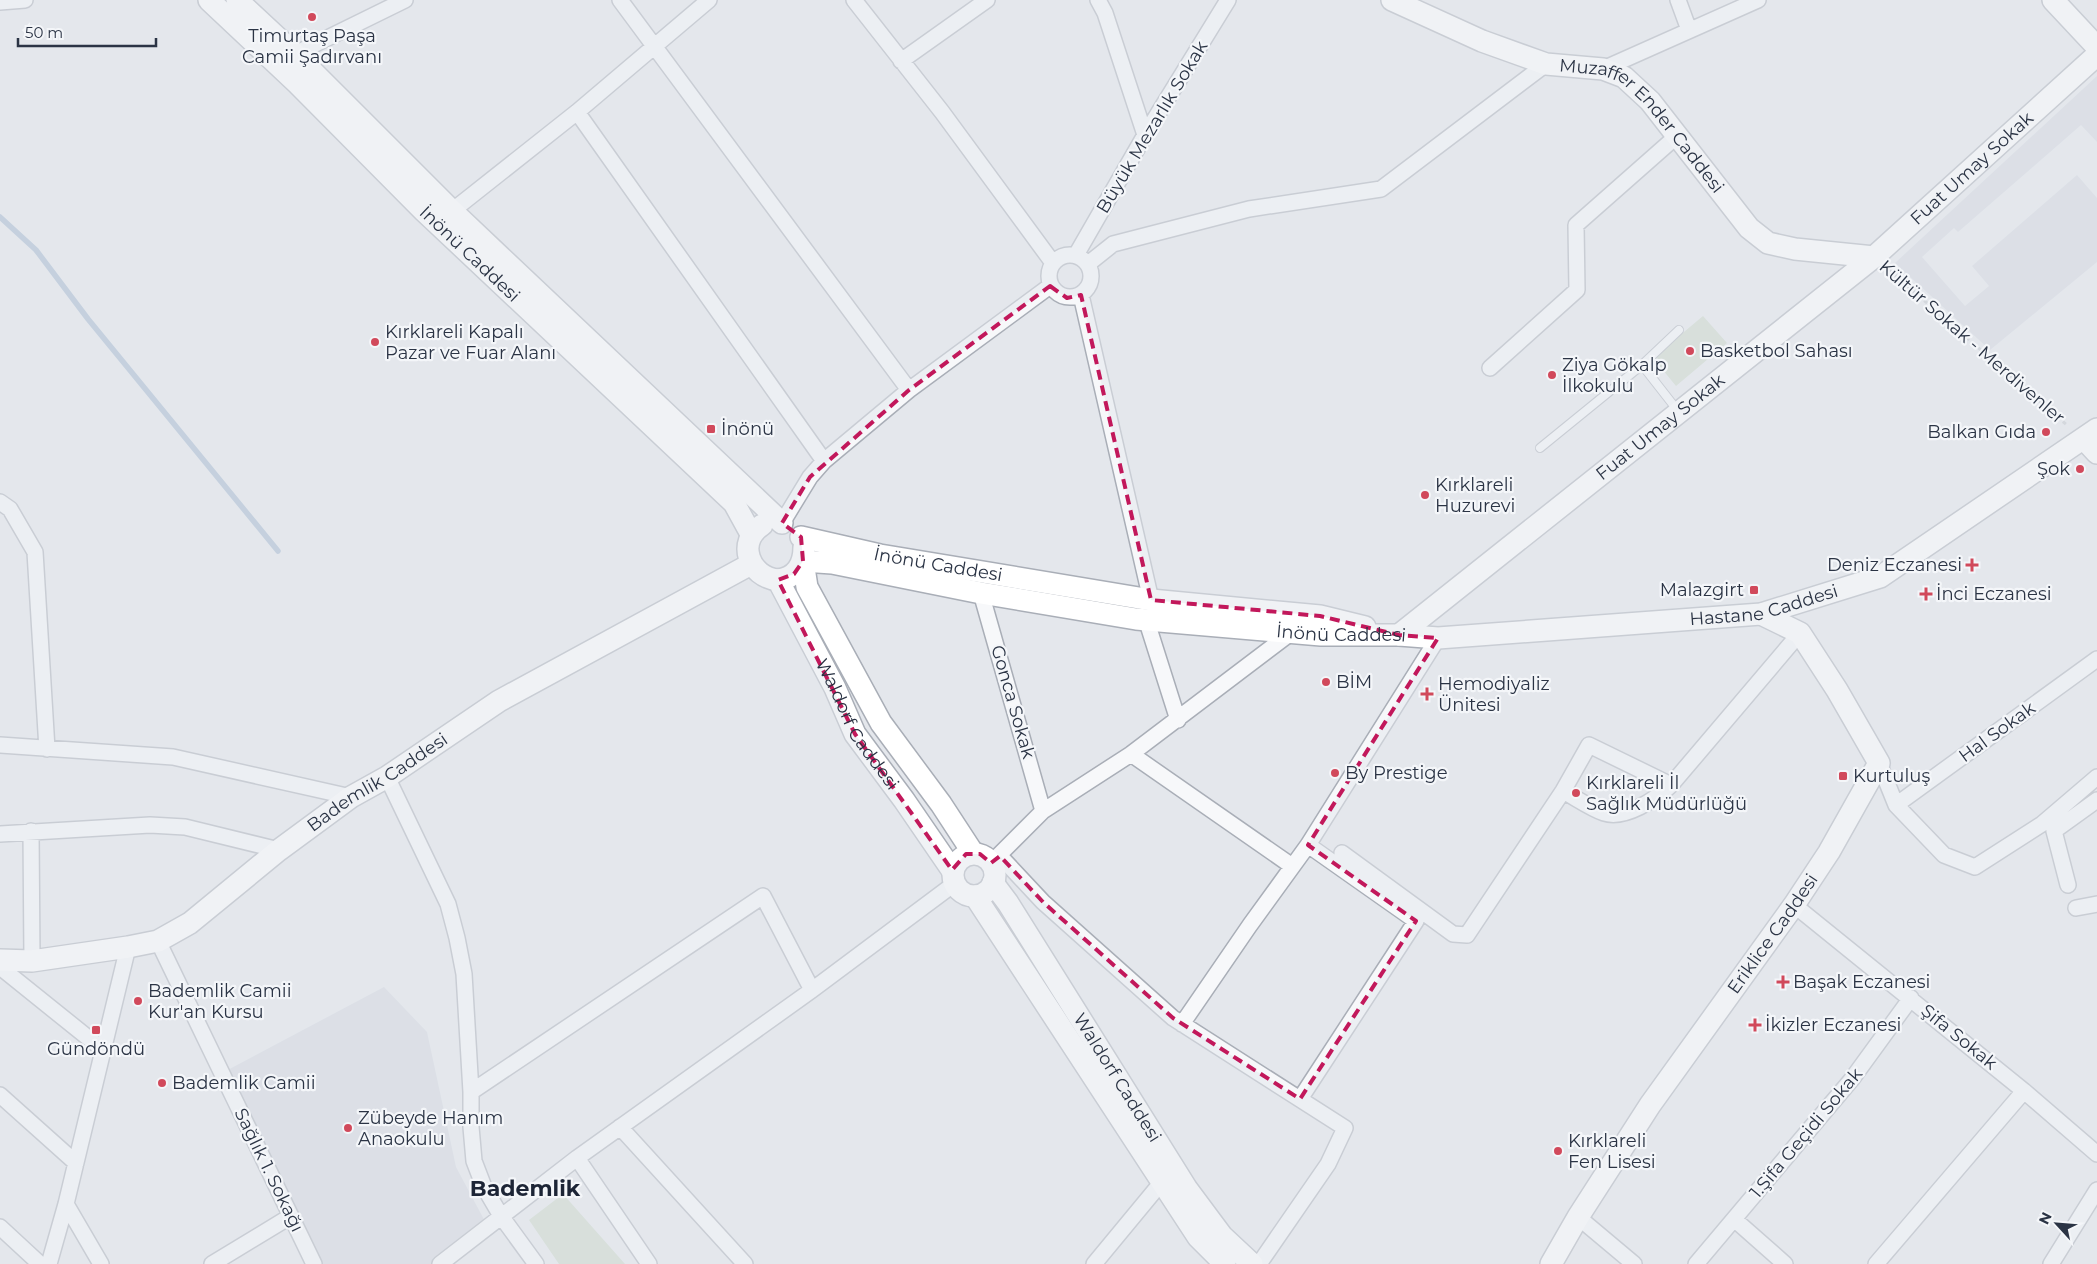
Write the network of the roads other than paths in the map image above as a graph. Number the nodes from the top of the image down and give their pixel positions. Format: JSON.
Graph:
{"nodes":[{"id":1,"x":24,"y":0,"type":"edge"},
{"id":2,"x":209,"y":0,"type":"edge"},
{"id":3,"x":237,"y":0,"type":"edge"},
{"id":4,"x":405,"y":0,"type":"edge"},
{"id":5,"x":620,"y":0,"type":"edge"},
{"id":6,"x":709,"y":0,"type":"edge"},
{"id":7,"x":854,"y":0,"type":"edge"},
{"id":8,"x":987,"y":0,"type":"edge"},
{"id":9,"x":1098,"y":0,"type":"edge"},
{"id":10,"x":1228,"y":0,"type":"edge"},
{"id":11,"x":1392,"y":0,"type":"edge"},
{"id":12,"x":1678,"y":0,"type":"edge"},
{"id":13,"x":1758,"y":0,"type":"edge"},
{"id":14,"x":2053,"y":0,"type":"edge"},
{"id":15,"x":0,"y":2,"type":"edge"},
{"id":16,"x":1689,"y":30,"type":"junction"},
{"id":17,"x":2097,"y":47,"type":"edge"},
{"id":18,"x":654,"y":48,"type":"junction"},
{"id":19,"x":295,"y":54,"type":"junction"},
{"id":20,"x":2097,"y":55,"type":"edge"},
{"id":21,"x":901,"y":61,"type":"junction"},
{"id":22,"x":1546,"y":64,"type":"junction"},
{"id":23,"x":1603,"y":69,"type":"junction"},
{"id":24,"x":577,"y":112,"type":"junction"},
{"id":25,"x":1145,"y":136,"type":"junction"},
{"id":26,"x":1678,"y":136,"type":"junction"},
{"id":27,"x":452,"y":212,"type":"junction"},
{"id":28,"x":1874,"y":257,"type":"junction"},
{"id":29,"x":1082,"y":260,"type":"junction"},
{"id":30,"x":1054,"y":263,"type":"junction"},
{"id":31,"x":1050,"y":286,"type":"junction"},
{"id":32,"x":1081,"y":295,"type":"junction"},
{"id":33,"x":1679,"y":330,"type":"dead end"},
{"id":34,"x":1642,"y":365,"type":"junction"},
{"id":35,"x":1490,"y":368,"type":"dead end"},
{"id":36,"x":909,"y":390,"type":"junction"},
{"id":37,"x":1679,"y":412,"type":"junction"},
{"id":38,"x":2087,"y":437,"type":"edge"},
{"id":39,"x":1540,"y":448,"type":"dead end"},
{"id":40,"x":824,"y":461,"type":"junction"},
{"id":41,"x":0,"y":502,"type":"edge"},
{"id":42,"x":782,"y":523,"type":"junction"},
{"id":43,"x":751,"y":534,"type":"junction"},
{"id":44,"x":801,"y":537,"type":"junction"},
{"id":45,"x":803,"y":560,"type":"junction"},
{"id":46,"x":750,"y":564,"type":"junction"},
{"id":47,"x":773,"y":580,"type":"junction"},
{"id":48,"x":982,"y":593,"type":"junction"},
{"id":49,"x":1148,"y":610,"type":"junction"},
{"id":50,"x":1761,"y":614,"type":"junction"},
{"id":51,"x":1292,"y":632,"type":"junction"},
{"id":52,"x":1800,"y":633,"type":"junction"},
{"id":53,"x":1399,"y":635,"type":"junction"},
{"id":54,"x":1438,"y":638,"type":"junction"},
{"id":55,"x":2097,"y":659,"type":"edge"},
{"id":56,"x":1178,"y":720,"type":"junction"},
{"id":57,"x":0,"y":745,"type":"edge"},
{"id":58,"x":46,"y":749,"type":"junction"},
{"id":59,"x":1131,"y":754,"type":"junction"},
{"id":60,"x":1879,"y":763,"type":"junction"},
{"id":61,"x":387,"y":777,"type":"junction"},
{"id":62,"x":2097,"y":777,"type":"edge"},
{"id":63,"x":1670,"y":786,"type":"junction"},
{"id":64,"x":1563,"y":791,"type":"junction"},
{"id":65,"x":351,"y":798,"type":"junction"},
{"id":66,"x":2097,"y":800,"type":"edge"},
{"id":67,"x":1896,"y":805,"type":"junction"},
{"id":68,"x":1043,"y":811,"type":"junction"},
{"id":69,"x":31,"y":831,"type":"junction"},
{"id":70,"x":0,"y":834,"type":"edge"},
{"id":71,"x":1308,"y":846,"type":"junction"},
{"id":72,"x":279,"y":850,"type":"junction"},
{"id":73,"x":1342,"y":853,"type":"dead end"},
{"id":74,"x":989,"y":864,"type":"junction"},
{"id":75,"x":1292,"y":866,"type":"junction"},
{"id":76,"x":953,"y":877,"type":"junction"},
{"id":77,"x":2068,"y":885,"type":"dead end"},
{"id":78,"x":975,"y":896,"type":"junction"},
{"id":79,"x":2097,"y":904,"type":"edge"},
{"id":80,"x":1794,"y":905,"type":"junction"},
{"id":81,"x":2076,"y":908,"type":"dead end"},
{"id":82,"x":158,"y":941,"type":"junction"},
{"id":83,"x":128,"y":947,"type":"junction"},
{"id":84,"x":0,"y":960,"type":"edge"},
{"id":85,"x":32,"y":961,"type":"junction"},
{"id":86,"x":0,"y":967,"type":"edge"},
{"id":87,"x":812,"y":990,"type":"junction"},
{"id":88,"x":1912,"y":998,"type":"junction"},
{"id":89,"x":1182,"y":1024,"type":"junction"},
{"id":90,"x":102,"y":1049,"type":"junction"},
{"id":91,"x":2024,"y":1091,"type":"junction"},
{"id":92,"x":471,"y":1092,"type":"junction"},
{"id":93,"x":0,"y":1095,"type":"edge"},
{"id":94,"x":1300,"y":1099,"type":"junction"},
{"id":95,"x":620,"y":1127,"type":"junction"},
{"id":96,"x":2097,"y":1154,"type":"edge"},
{"id":97,"x":577,"y":1158,"type":"junction"},
{"id":98,"x":76,"y":1163,"type":"junction"},
{"id":99,"x":1161,"y":1183,"type":"junction"},
{"id":100,"x":2097,"y":1190,"type":"edge"},
{"id":101,"x":66,"y":1204,"type":"junction"},
{"id":102,"x":292,"y":1216,"type":"junction"},
{"id":103,"x":501,"y":1216,"type":"junction"},
{"id":104,"x":1578,"y":1217,"type":"junction"},
{"id":105,"x":1734,"y":1219,"type":"junction"},
{"id":106,"x":0,"y":1227,"type":"edge"},
{"id":107,"x":40,"y":1264,"type":"edge"},
{"id":108,"x":50,"y":1264,"type":"edge"},
{"id":109,"x":101,"y":1264,"type":"edge"},
{"id":110,"x":212,"y":1264,"type":"edge"},
{"id":111,"x":314,"y":1264,"type":"edge"},
{"id":112,"x":440,"y":1264,"type":"edge"},
{"id":113,"x":536,"y":1264,"type":"edge"},
{"id":114,"x":649,"y":1264,"type":"edge"},
{"id":115,"x":745,"y":1264,"type":"edge"},
{"id":116,"x":1094,"y":1264,"type":"edge"},
{"id":117,"x":1225,"y":1264,"type":"edge"},
{"id":118,"x":1252,"y":1264,"type":"edge"},
{"id":119,"x":1259,"y":1264,"type":"edge"},
{"id":120,"x":1551,"y":1264,"type":"edge"},
{"id":121,"x":1634,"y":1264,"type":"edge"},
{"id":122,"x":1696,"y":1264,"type":"edge"},
{"id":123,"x":1785,"y":1264,"type":"edge"},
{"id":124,"x":1876,"y":1264,"type":"edge"},
{"id":125,"x":2051,"y":1264,"type":"edge"}],
"edges":[{"from":1,"to":15,"type":"street"},
{"from":2,"to":43,"type":"main road","name":"İnönü Caddesi"},
{"from":3,"to":19,"type":"main road","name":"İnönü Caddesi"},
{"from":4,"to":19,"type":"street"},
{"from":5,"to":18,"type":"street"},
{"from":6,"to":18,"type":"street"},
{"from":7,"to":21,"type":"street"},
{"from":8,"to":21,"type":"street"},
{"from":9,"to":25,"type":"street"},
{"from":10,"to":25,"type":"street","name":"Büyük Mezarlık Sokak"},
{"from":11,"to":22,"type":"main road","name":"Muzaffer Ender Caddesi"},
{"from":12,"to":16,"type":"street"},
{"from":13,"to":16,"type":"street"},
{"from":14,"to":17,"type":"main road"},
{"from":16,"to":23,"type":"street"},
{"from":18,"to":24,"type":"street"},
{"from":18,"to":36,"type":"street"},
{"from":19,"to":27,"type":"main road","name":"İnönü Caddesi"},
{"from":20,"to":28,"type":"main road","name":"Fuat Umay Sokak"},
{"from":21,"to":30,"type":"street"},
{"from":22,"to":23,"type":"main road","name":"Muzaffer Ender Caddesi"},
{"from":22,"to":29,"type":"street"},
{"from":23,"to":26,"type":"main road","name":"Muzaffer Ender Caddesi"},
{"from":24,"to":27,"type":"street"},
{"from":24,"to":40,"type":"street"},
{"from":25,"to":29,"type":"street","name":"Büyük Mezarlık Sokak"},
{"from":26,"to":28,"type":"main road","name":"Muzaffer Ender Caddesi"},
{"from":26,"to":35,"type":"street"},
{"from":27,"to":42,"type":"main road","name":"İnönü Caddesi"},
{"from":28,"to":37,"type":"main road","name":"Fuat Umay Sokak"},
{"from":29,"to":30,"type":"street"},
{"from":29,"to":32,"type":"street"},
{"from":30,"to":31,"type":"street"},
{"from":31,"to":32,"type":"street"},
{"from":31,"to":36,"type":"street"},
{"from":32,"to":49,"type":"street"},
{"from":33,"to":34,"type":"lane"},
{"from":34,"to":37,"type":"lane"},
{"from":34,"to":39,"type":"lane"},
{"from":36,"to":40,"type":"street"},
{"from":37,"to":53,"type":"main road","name":"Fuat Umay Sokak"},
{"from":38,"to":50,"type":"main road","name":"Hastane Caddesi"},
{"from":40,"to":42,"type":"street"},
{"from":41,"to":58,"type":"street"},
{"from":42,"to":43,"type":"main road"},
{"from":42,"to":44,"type":"main road"},
{"from":43,"to":46,"type":"main road"},
{"from":44,"to":45,"type":"main road"},
{"from":44,"to":49,"type":"main road","name":"İnönü Caddesi"},
{"from":45,"to":47,"type":"main road"},
{"from":45,"to":48,"type":"main road","name":"İnönü Caddesi"},
{"from":45,"to":74,"type":"main road","name":"Waldorf Caddesi"},
{"from":46,"to":47,"type":"main road"},
{"from":46,"to":61,"type":"main road","name":"Bademlik Caddesi"},
{"from":47,"to":76,"type":"main road","name":"Waldorf Caddesi"},
{"from":48,"to":49,"type":"main road","name":"İnönü Caddesi"},
{"from":48,"to":68,"type":"street","name":"Gonca Sokak"},
{"from":49,"to":51,"type":"main road","name":"İnönü Caddesi"},
{"from":49,"to":53,"type":"main road","name":"İnönü Caddesi"},
{"from":49,"to":56,"type":"street"},
{"from":50,"to":52,"type":"main road"},
{"from":50,"to":54,"type":"main road","name":"Hastane Caddesi"},
{"from":51,"to":53,"type":"main road","name":"İnönü Caddesi"},
{"from":51,"to":56,"type":"street"},
{"from":52,"to":60,"type":"main road"},
{"from":52,"to":63,"type":"street"},
{"from":53,"to":54,"type":"main road","name":"Hastane Caddesi"},
{"from":54,"to":71,"type":"street"},
{"from":55,"to":67,"type":"street","name":"Hal Sokak"},
{"from":56,"to":59,"type":"street"},
{"from":57,"to":58,"type":"street"},
{"from":58,"to":65,"type":"street"},
{"from":59,"to":68,"type":"street"},
{"from":59,"to":75,"type":"street"},
{"from":60,"to":67,"type":"street"},
{"from":60,"to":80,"type":"main road","name":"Eriklice Caddesi"},
{"from":61,"to":65,"type":"main road","name":"Bademlik Caddesi"},
{"from":61,"to":92,"type":"street"},
{"from":62,"to":67,"type":"street"},
{"from":63,"to":64,"type":"street"},
{"from":63,"to":64,"type":"street"},
{"from":64,"to":73,"type":"street"},
{"from":65,"to":72,"type":"main road","name":"Bademlik Caddesi"},
{"from":66,"to":77,"type":"street"},
{"from":68,"to":74,"type":"street"},
{"from":69,"to":70,"type":"street"},
{"from":69,"to":72,"type":"street"},
{"from":69,"to":85,"type":"street"},
{"from":71,"to":75,"type":"street"},
{"from":71,"to":94,"type":"street"},
{"from":72,"to":82,"type":"main road","name":"Bademlik Caddesi"},
{"from":74,"to":76,"type":"main road"},
{"from":74,"to":78,"type":"main road"},
{"from":74,"to":89,"type":"street"},
{"from":74,"to":118,"type":"main road","name":"Waldorf Caddesi"},
{"from":75,"to":89,"type":"street"},
{"from":76,"to":78,"type":"main road"},
{"from":76,"to":87,"type":"street"},
{"from":78,"to":99,"type":"main road","name":"Waldorf Caddesi"},
{"from":79,"to":81,"type":"street"},
{"from":80,"to":88,"type":"street","name":"Şifa Sokak"},
{"from":80,"to":104,"type":"main road","name":"Eriklice Caddesi"},
{"from":82,"to":83,"type":"main road","name":"Bademlik Caddesi"},
{"from":82,"to":102,"type":"street","name":"Sağlık 1. Sokağı"},
{"from":83,"to":85,"type":"main road","name":"Bademlik Caddesi"},
{"from":83,"to":90,"type":"street"},
{"from":84,"to":85,"type":"main road","name":"Bademlik Caddesi"},
{"from":86,"to":90,"type":"street"},
{"from":87,"to":92,"type":"street"},
{"from":87,"to":95,"type":"street"},
{"from":88,"to":91,"type":"street","name":"Şifa Sokak"},
{"from":88,"to":105,"type":"street","name":"1.Şifa Geçidi Sokak"},
{"from":89,"to":94,"type":"street"},
{"from":90,"to":98,"type":"street"},
{"from":91,"to":96,"type":"street","name":"Şifa Sokak"},
{"from":91,"to":124,"type":"street"},
{"from":92,"to":103,"type":"street"},
{"from":93,"to":98,"type":"street"},
{"from":94,"to":119,"type":"street"},
{"from":95,"to":97,"type":"street"},
{"from":95,"to":115,"type":"street"},
{"from":97,"to":103,"type":"street"},
{"from":97,"to":114,"type":"street"},
{"from":98,"to":101,"type":"street"},
{"from":99,"to":116,"type":"street"},
{"from":99,"to":117,"type":"main road","name":"Waldorf Caddesi"},
{"from":100,"to":125,"type":"street"},
{"from":101,"to":108,"type":"street"},
{"from":101,"to":109,"type":"street"},
{"from":102,"to":110,"type":"street"},
{"from":102,"to":111,"type":"street","name":"Sağlık 1. Sokağı"},
{"from":103,"to":112,"type":"street"},
{"from":103,"to":113,"type":"street"},
{"from":104,"to":120,"type":"main road","name":"Eriklice Caddesi"},
{"from":104,"to":121,"type":"street"},
{"from":105,"to":122,"type":"street","name":"1.Şifa Geçidi Sokak"},
{"from":105,"to":123,"type":"street"},
{"from":106,"to":107,"type":"street"}]}
